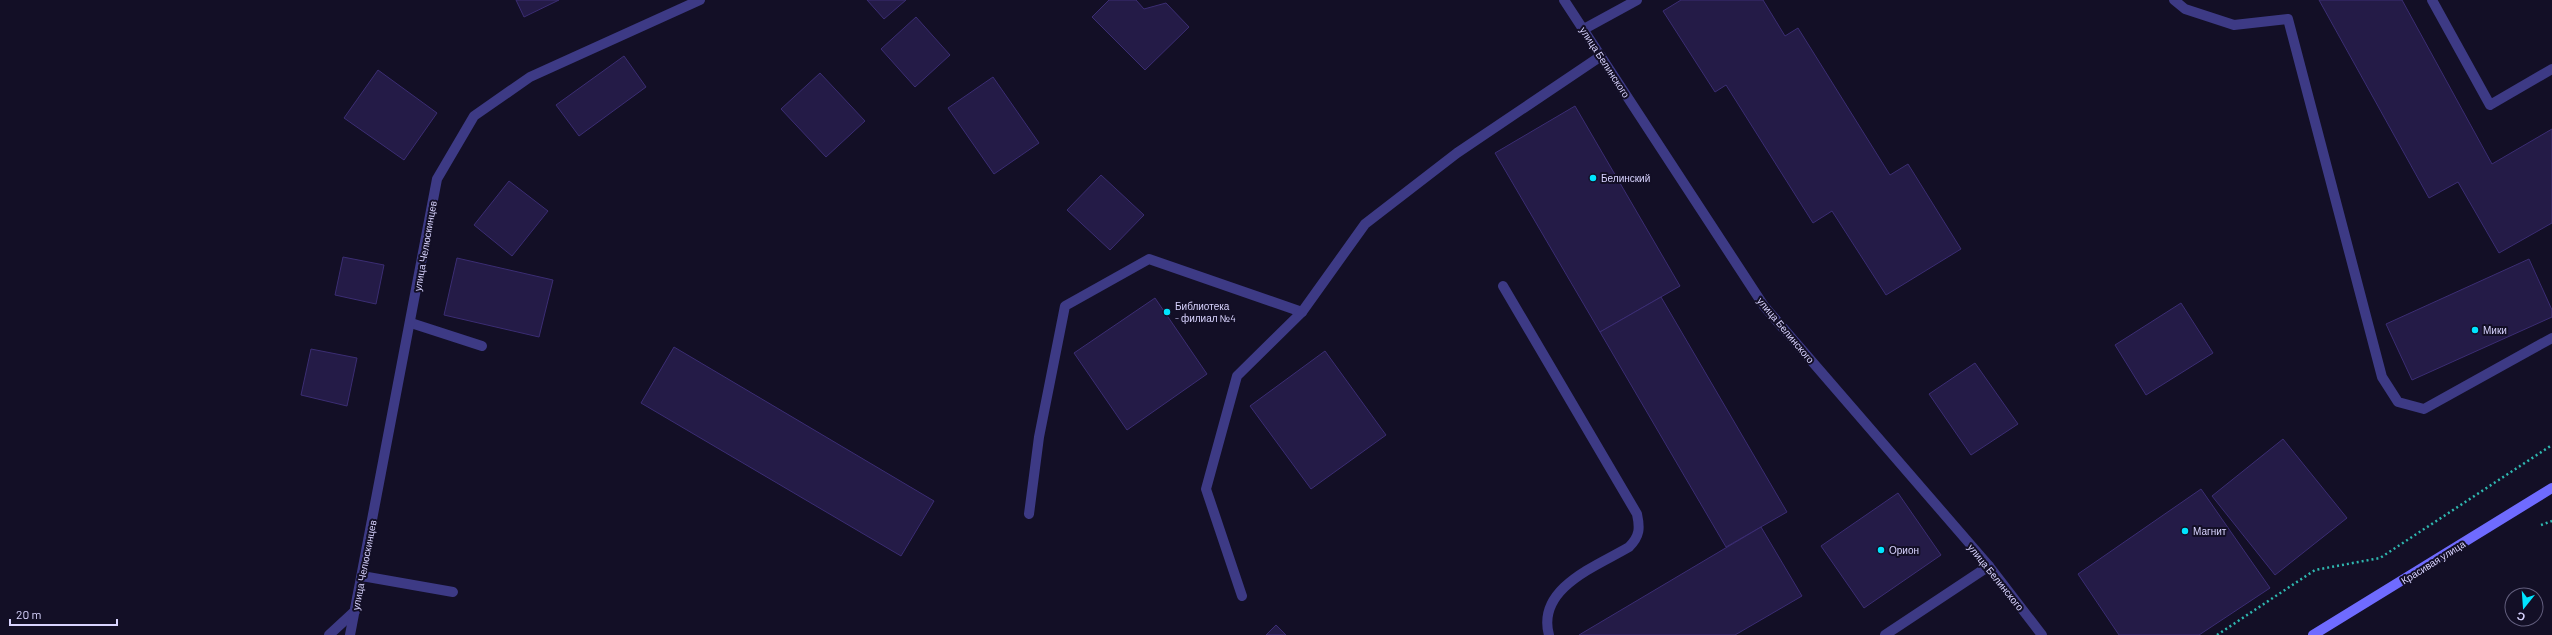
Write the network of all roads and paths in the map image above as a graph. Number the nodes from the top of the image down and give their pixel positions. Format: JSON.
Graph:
{"nodes":[{"id":1,"x":700,"y":0,"type":"edge"},
{"id":2,"x":1564,"y":0,"type":"edge"},
{"id":3,"x":1637,"y":0,"type":"edge"},
{"id":4,"x":2174,"y":0,"type":"edge"},
{"id":5,"x":2432,"y":0,"type":"edge"},
{"id":6,"x":1584,"y":29,"type":"junction"},
{"id":7,"x":1601,"y":56,"type":"junction"},
{"id":8,"x":2552,"y":69,"type":"edge"},
{"id":9,"x":1503,"y":286,"type":"dead end"},
{"id":10,"x":1302,"y":312,"type":"junction"},
{"id":11,"x":411,"y":323,"type":"junction"},
{"id":12,"x":2552,"y":338,"type":"edge"},
{"id":13,"x":482,"y":346,"type":"dead end"},
{"id":14,"x":2552,"y":445,"type":"edge"},
{"id":15,"x":2552,"y":488,"type":"edge"},
{"id":16,"x":1029,"y":514,"type":"dead end"},
{"id":17,"x":1989,"y":566,"type":"junction"},
{"id":18,"x":362,"y":576,"type":"junction"},
{"id":19,"x":453,"y":592,"type":"dead end"},
{"id":20,"x":1242,"y":596,"type":"dead end"},
{"id":21,"x":355,"y":611,"type":"junction"},
{"id":22,"x":329,"y":635,"type":"edge"},
{"id":23,"x":350,"y":635,"type":"edge"},
{"id":24,"x":1549,"y":635,"type":"edge"},
{"id":25,"x":1885,"y":635,"type":"edge"},
{"id":26,"x":2042,"y":635,"type":"edge"},
{"id":27,"x":2217,"y":635,"type":"edge"},
{"id":28,"x":2313,"y":635,"type":"edge"}],
"edges":[{"from":1,"to":11,"type":"street","name":"улица Челюскинцев"},
{"from":2,"to":6,"type":"street","name":"улица Белинского"},
{"from":3,"to":6,"type":"street"},
{"from":4,"to":12,"type":"street"},
{"from":5,"to":8,"type":"street"},
{"from":6,"to":7,"type":"street","name":"улица Белинского"},
{"from":7,"to":10,"type":"street"},
{"from":7,"to":17,"type":"street","name":"улица Белинского"},
{"from":9,"to":24,"type":"street"},
{"from":10,"to":16,"type":"street"},
{"from":10,"to":20,"type":"street"},
{"from":11,"to":13,"type":"street"},
{"from":11,"to":18,"type":"street","name":"улица Челюскинцев"},
{"from":14,"to":27,"type":"path"},
{"from":15,"to":28,"type":"main road","name":"Красивая улица"},
{"from":17,"to":25,"type":"street"},
{"from":17,"to":26,"type":"street","name":"улица Белинского"},
{"from":18,"to":19,"type":"street"},
{"from":18,"to":21,"type":"street","name":"улица Челюскинцев"},
{"from":21,"to":22,"type":"street"},
{"from":21,"to":23,"type":"street","name":"улица Челюскинцев"}]}
